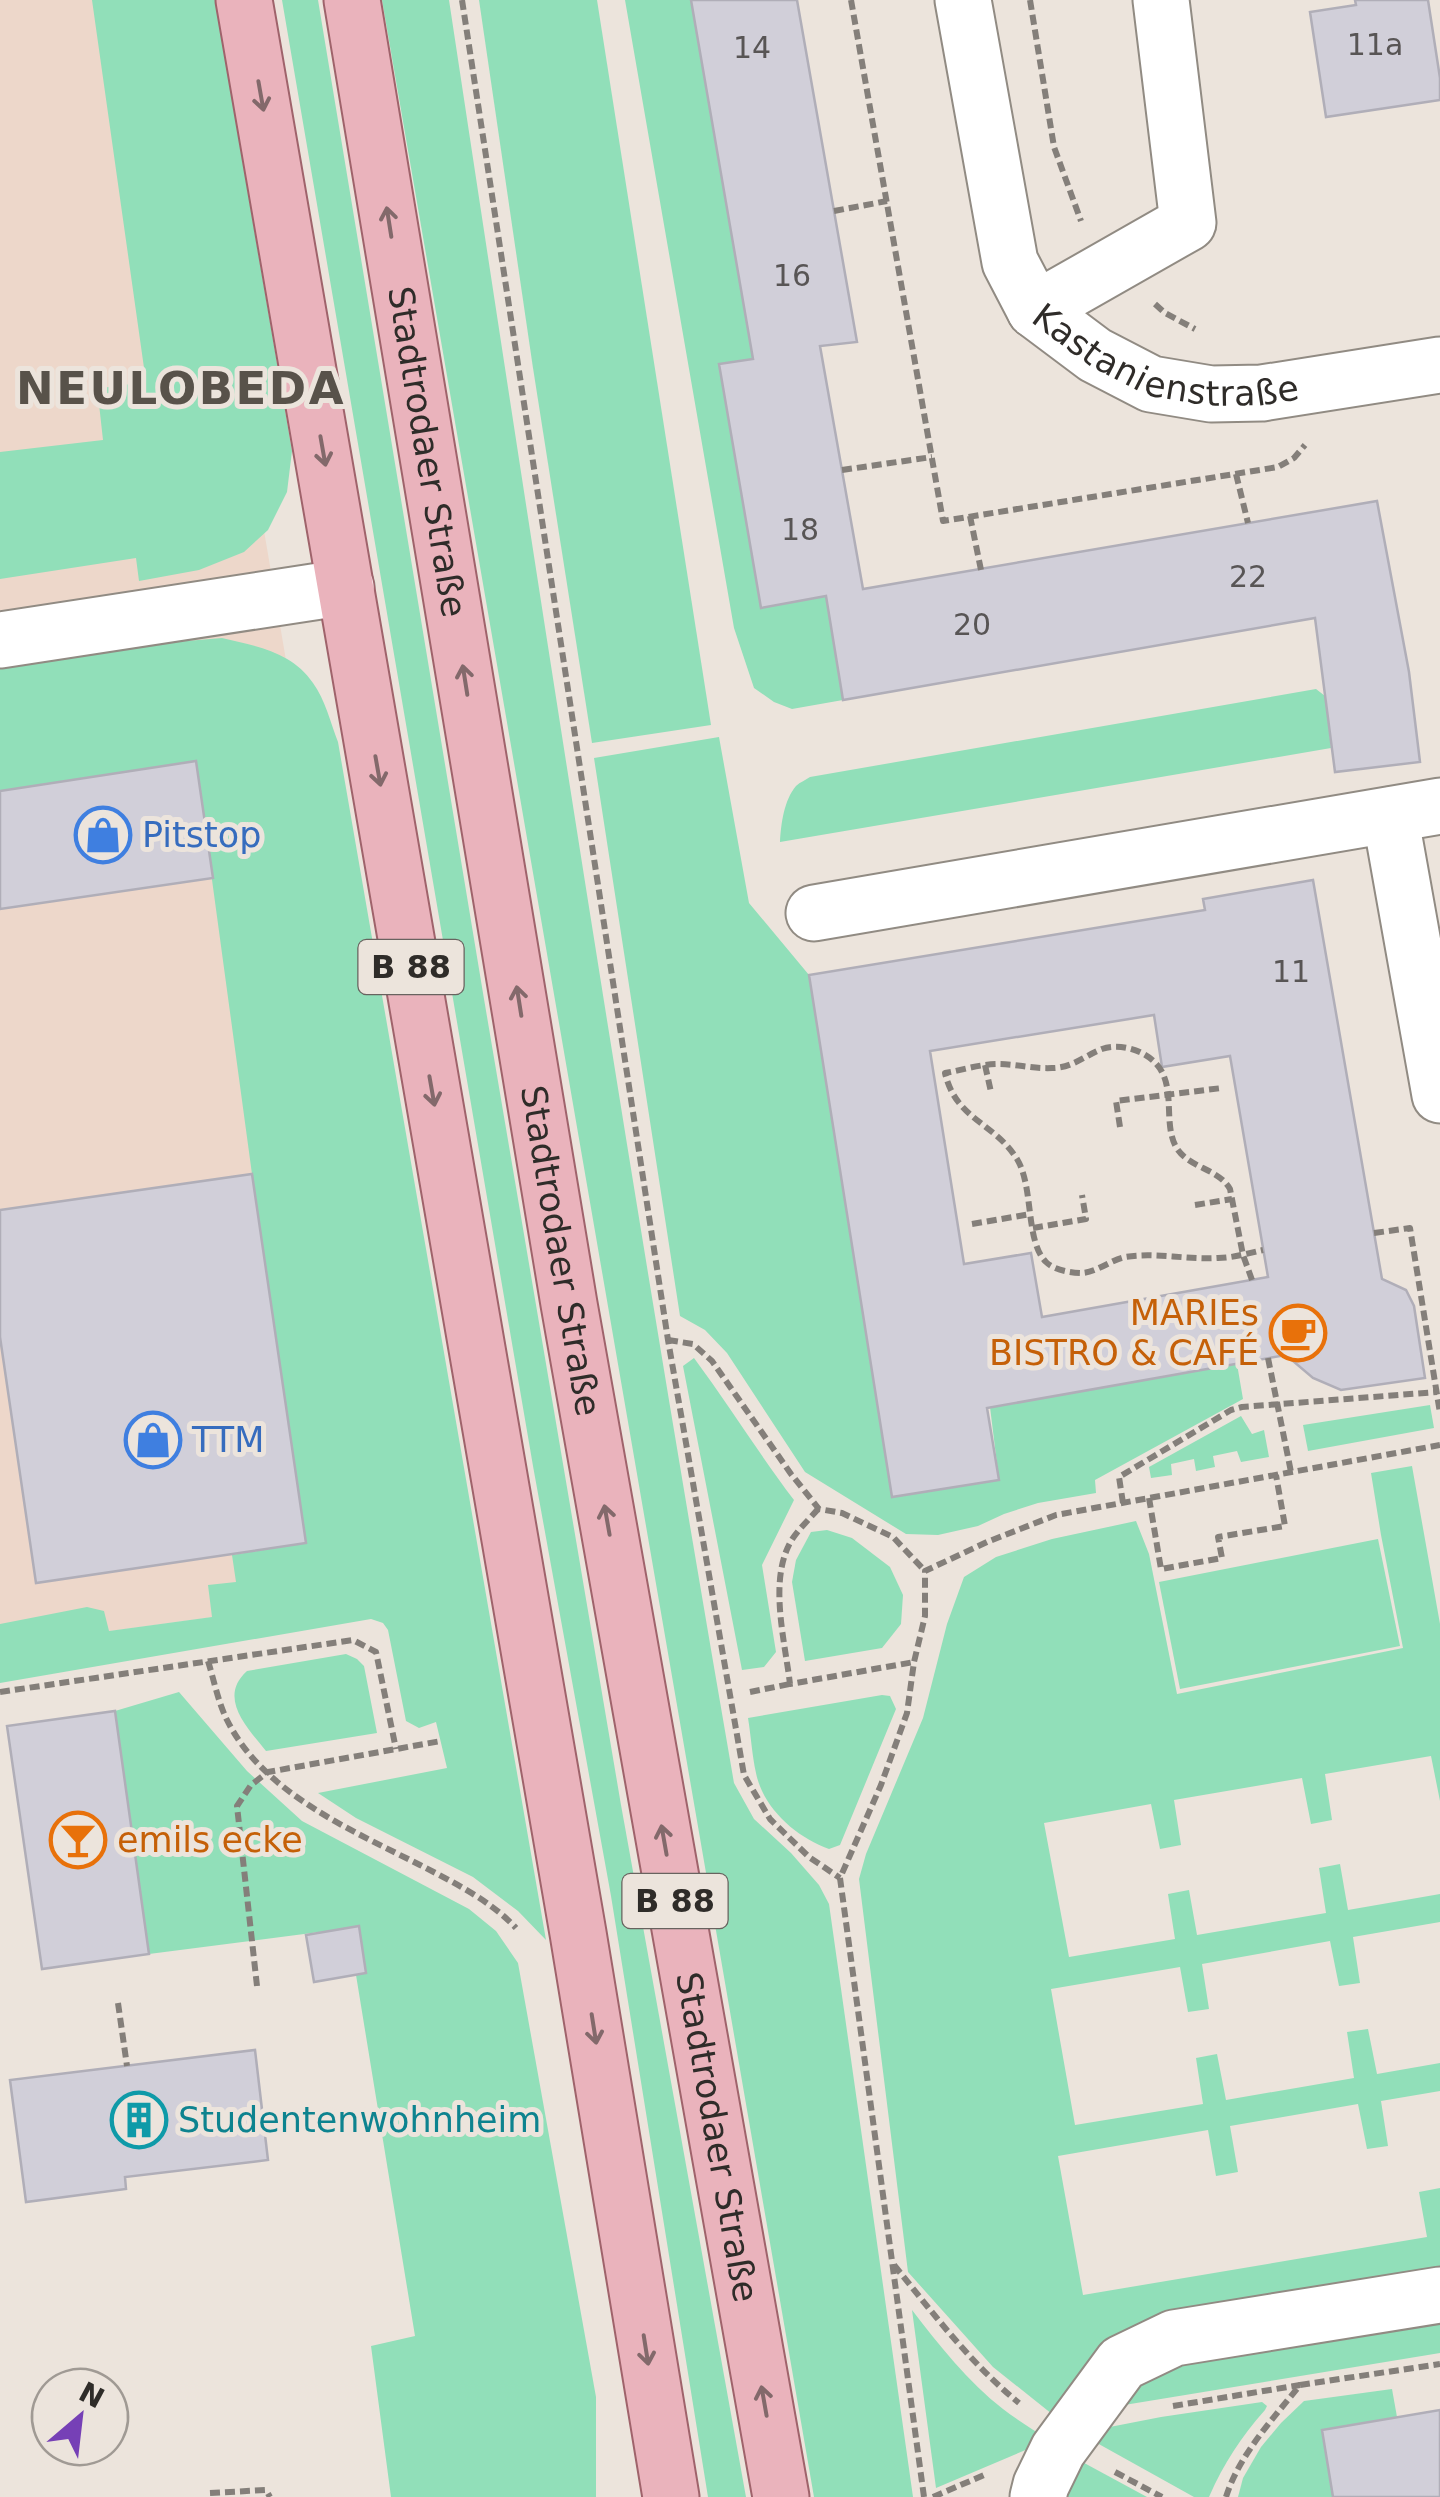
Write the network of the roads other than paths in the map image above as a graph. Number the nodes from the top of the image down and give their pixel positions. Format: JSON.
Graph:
{"nodes":[{"id":1,"x":244,"y":0,"type":"edge"},
{"id":2,"x":352,"y":0,"type":"edge"},
{"id":3,"x":963,"y":0,"type":"edge"},
{"id":4,"x":1161,"y":0,"type":"edge"},
{"id":5,"x":1035,"y":310,"type":"junction"},
{"id":6,"x":1440,"y":365,"type":"edge"},
{"id":7,"x":346,"y":587,"type":"junction"},
{"id":8,"x":0,"y":640,"type":"edge"},
{"id":9,"x":1415,"y":811,"type":"edge"},
{"id":10,"x":814,"y":913,"type":"dead end"},
{"id":11,"x":1440,"y":1094,"type":"edge"},
{"id":12,"x":1440,"y":2295,"type":"edge"},
{"id":13,"x":671,"y":2497,"type":"edge"},
{"id":14,"x":780,"y":2497,"type":"edge"},
{"id":15,"x":1038,"y":2497,"type":"edge"}],
"edges":[{"from":1,"to":7,"type":"main road","number":"B 88","one_way":true},
{"from":14,"to":2,"type":"main road","name":"Stadtrodaer Straße","number":"B 88","one_way":true},
{"from":3,"to":5,"type":"street","name":"Kastanienstraße"},
{"from":4,"to":5,"type":"street"},
{"from":5,"to":6,"type":"street","name":"Kastanienstraße"},
{"from":7,"to":8,"type":"street"},
{"from":7,"to":13,"type":"main road","number":"B 88","one_way":true},
{"from":9,"to":10,"type":"street"},
{"from":9,"to":11,"type":"street"},
{"from":12,"to":15,"type":"street"}]}
